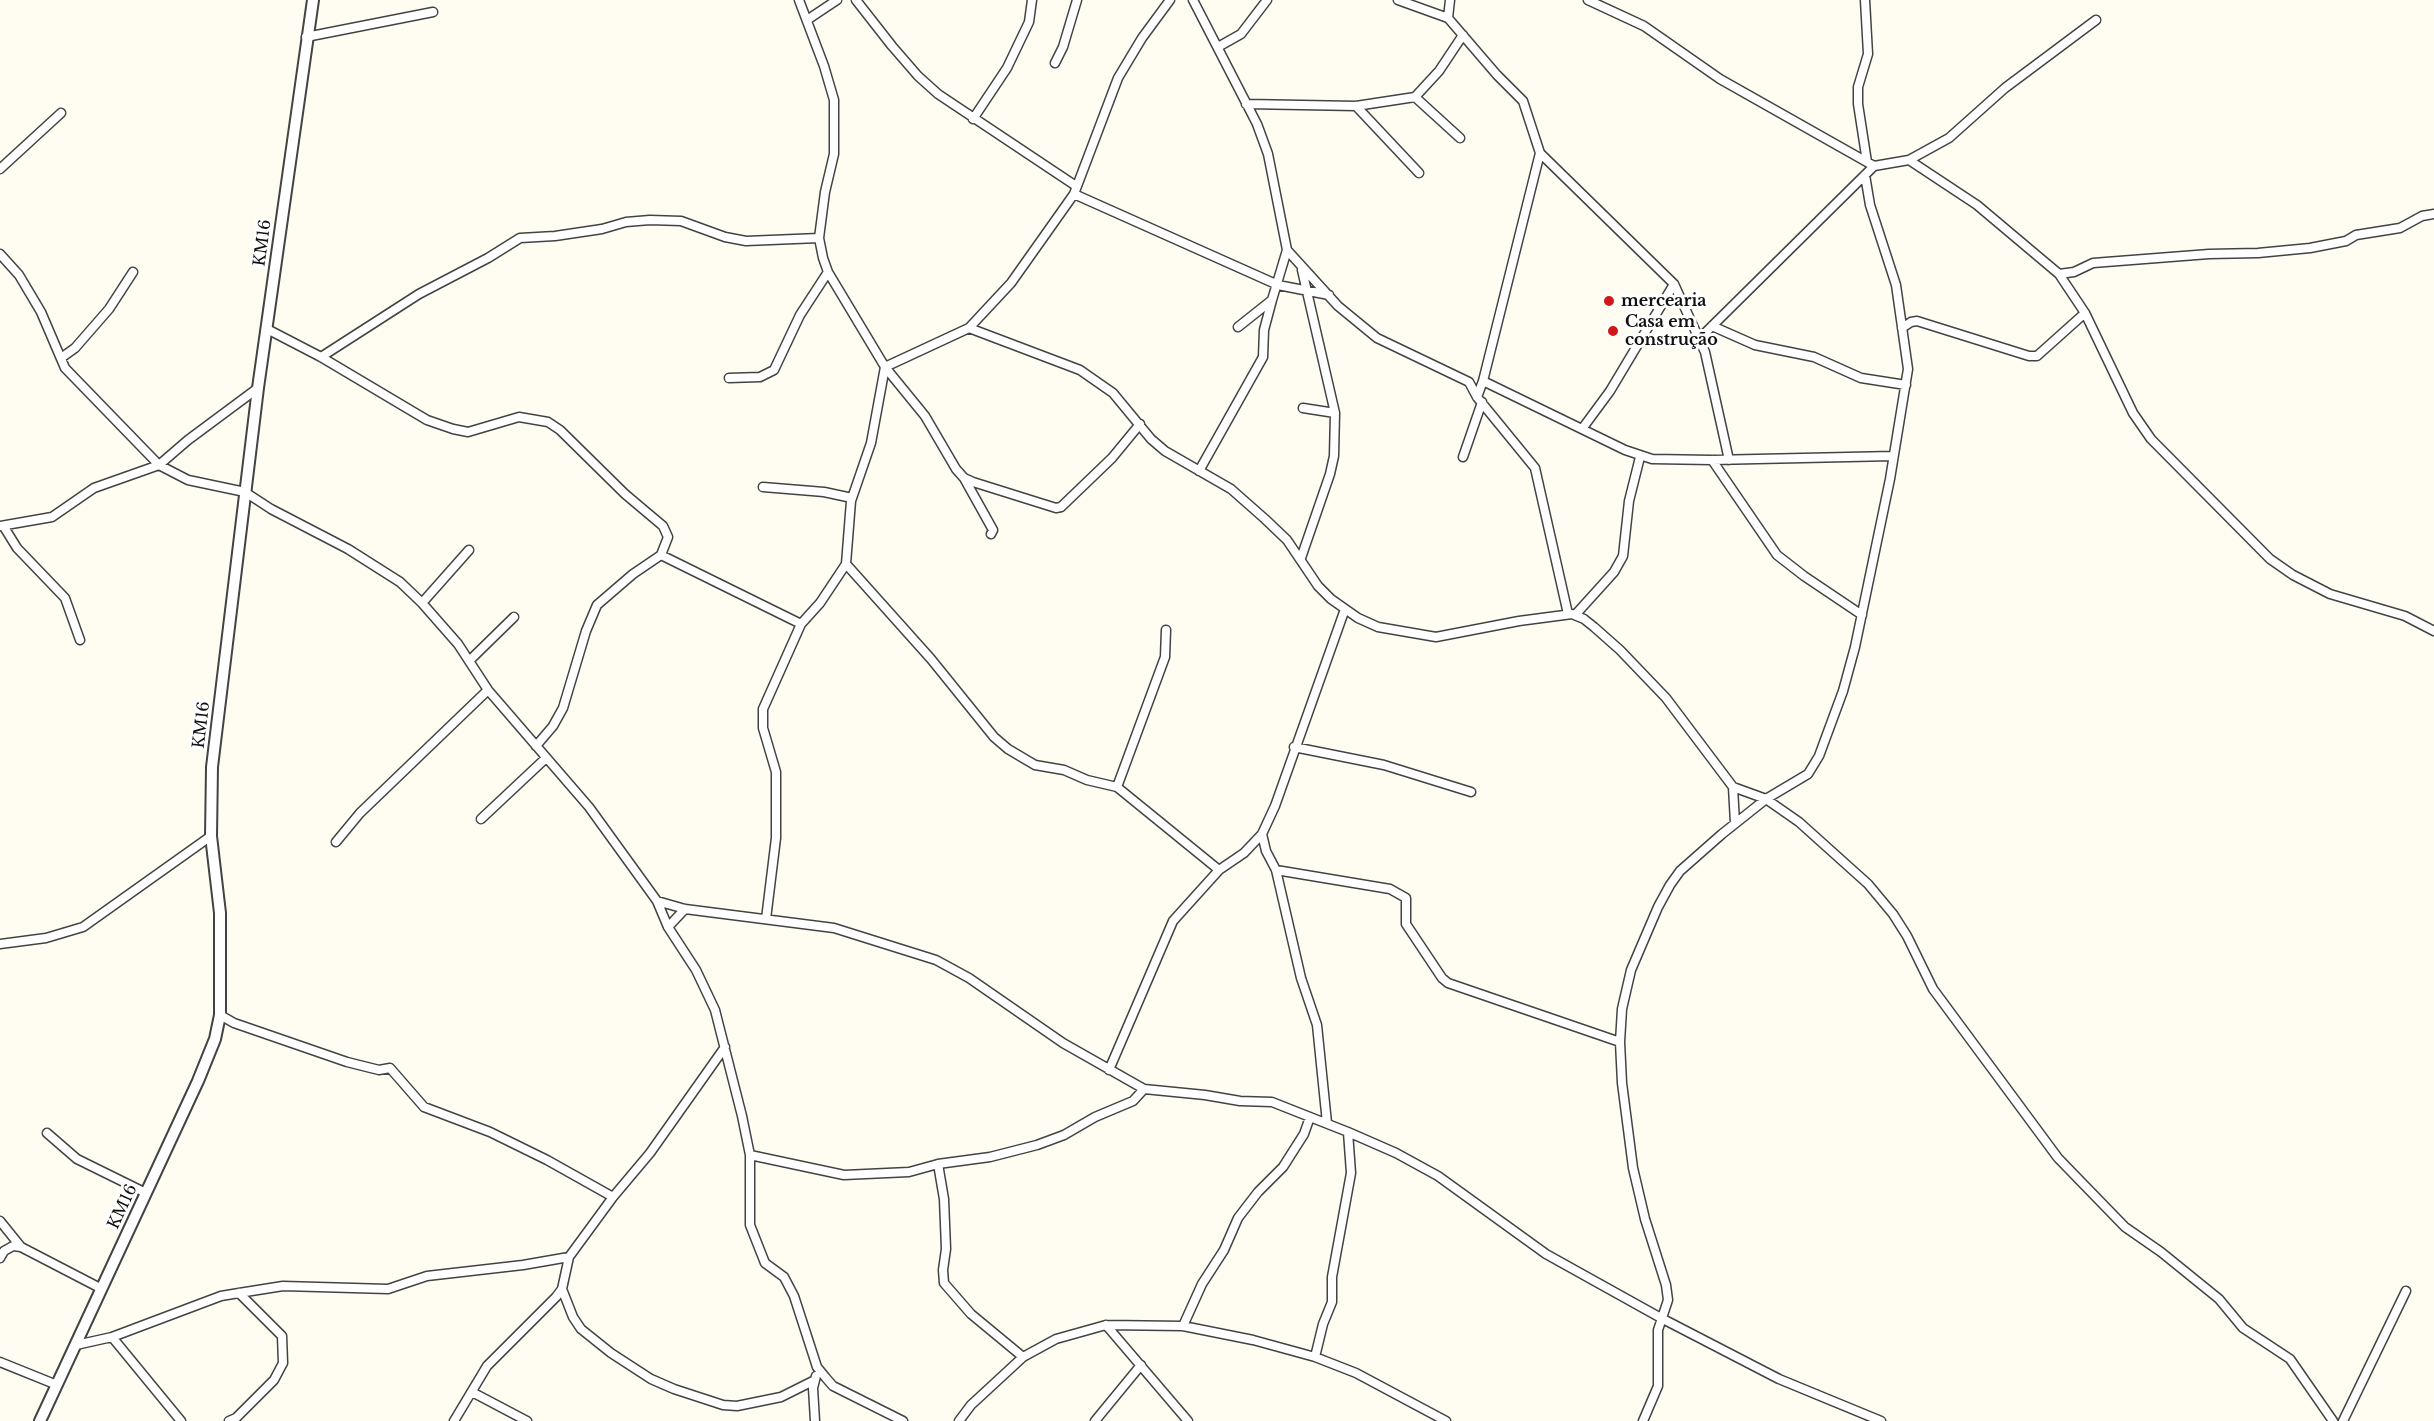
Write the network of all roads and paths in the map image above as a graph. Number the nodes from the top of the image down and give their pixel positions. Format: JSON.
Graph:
{"nodes":[{"id":1,"x":313,"y":0,"type":"edge"},
{"id":2,"x":799,"y":0,"type":"edge"},
{"id":3,"x":837,"y":0,"type":"edge"},
{"id":4,"x":856,"y":0,"type":"edge"},
{"id":5,"x":1032,"y":0,"type":"edge"},
{"id":6,"x":1077,"y":0,"type":"edge"},
{"id":7,"x":1170,"y":0,"type":"edge"},
{"id":8,"x":1193,"y":0,"type":"edge"},
{"id":9,"x":1267,"y":0,"type":"edge"},
{"id":10,"x":1398,"y":0,"type":"edge"},
{"id":11,"x":1450,"y":0,"type":"edge"},
{"id":12,"x":1588,"y":0,"type":"edge"},
{"id":13,"x":1865,"y":0,"type":"edge"},
{"id":14,"x":434,"y":12,"type":"dead end"},
{"id":15,"x":1448,"y":18,"type":"junction"},
{"id":16,"x":807,"y":20,"type":"junction"},
{"id":17,"x":2097,"y":20,"type":"dead end"},
{"id":18,"x":1463,"y":35,"type":"junction"},
{"id":19,"x":306,"y":37,"type":"junction"},
{"id":20,"x":1218,"y":47,"type":"junction"},
{"id":21,"x":1055,"y":63,"type":"dead end"},
{"id":22,"x":1415,"y":97,"type":"junction"},
{"id":23,"x":1246,"y":104,"type":"junction"},
{"id":24,"x":1356,"y":106,"type":"junction"},
{"id":25,"x":62,"y":113,"type":"dead end"},
{"id":26,"x":973,"y":119,"type":"junction"},
{"id":27,"x":1460,"y":138,"type":"dead end"},
{"id":28,"x":1540,"y":153,"type":"junction"},
{"id":29,"x":1909,"y":160,"type":"junction"},
{"id":30,"x":1871,"y":164,"type":"junction"},
{"id":31,"x":0,"y":169,"type":"edge"},
{"id":32,"x":1419,"y":173,"type":"dead end"},
{"id":33,"x":1865,"y":175,"type":"junction"},
{"id":34,"x":1075,"y":190,"type":"junction"},
{"id":35,"x":2434,"y":214,"type":"edge"},
{"id":36,"x":819,"y":238,"type":"junction"},
{"id":37,"x":1287,"y":250,"type":"junction"},
{"id":38,"x":0,"y":254,"type":"edge"},
{"id":39,"x":1302,"y":269,"type":"junction"},
{"id":40,"x":133,"y":272,"type":"dead end"},
{"id":41,"x":828,"y":272,"type":"junction"},
{"id":42,"x":2059,"y":273,"type":"junction"},
{"id":43,"x":1674,"y":284,"type":"junction"},
{"id":44,"x":1278,"y":285,"type":"junction"},
{"id":45,"x":1308,"y":292,"type":"junction"},
{"id":46,"x":1329,"y":295,"type":"junction"},
{"id":47,"x":1272,"y":300,"type":"junction"},
{"id":48,"x":2085,"y":313,"type":"junction"},
{"id":49,"x":1712,"y":326,"type":"junction"},
{"id":50,"x":1238,"y":327,"type":"dead end"},
{"id":51,"x":969,"y":328,"type":"junction"},
{"id":52,"x":1902,"y":328,"type":"junction"},
{"id":53,"x":267,"y":330,"type":"junction"},
{"id":54,"x":1700,"y":338,"type":"junction"},
{"id":55,"x":321,"y":357,"type":"junction"},
{"id":56,"x":62,"y":358,"type":"junction"},
{"id":57,"x":885,"y":367,"type":"junction"},
{"id":58,"x":729,"y":378,"type":"dead end"},
{"id":59,"x":1483,"y":381,"type":"junction"},
{"id":60,"x":1906,"y":385,"type":"junction"},
{"id":61,"x":258,"y":388,"type":"junction"},
{"id":62,"x":1479,"y":400,"type":"junction"},
{"id":63,"x":1303,"y":408,"type":"dead end"},
{"id":64,"x":1335,"y":413,"type":"junction"},
{"id":65,"x":1140,"y":424,"type":"junction"},
{"id":66,"x":1582,"y":429,"type":"junction"},
{"id":67,"x":1893,"y":456,"type":"junction"},
{"id":68,"x":1463,"y":457,"type":"dead end"},
{"id":69,"x":1640,"y":457,"type":"junction"},
{"id":70,"x":1729,"y":459,"type":"junction"},
{"id":71,"x":1712,"y":460,"type":"junction"},
{"id":72,"x":159,"y":465,"type":"junction"},
{"id":73,"x":1199,"y":471,"type":"junction"},
{"id":74,"x":964,"y":478,"type":"junction"},
{"id":75,"x":764,"y":487,"type":"dead end"},
{"id":76,"x":245,"y":492,"type":"junction"},
{"id":77,"x":852,"y":498,"type":"junction"},
{"id":78,"x":2,"y":527,"type":"edge"},
{"id":79,"x":991,"y":534,"type":"dead end"},
{"id":80,"x":469,"y":550,"type":"dead end"},
{"id":81,"x":661,"y":555,"type":"junction"},
{"id":82,"x":1301,"y":558,"type":"junction"},
{"id":83,"x":846,"y":564,"type":"junction"},
{"id":84,"x":422,"y":603,"type":"junction"},
{"id":85,"x":1345,"y":609,"type":"junction"},
{"id":86,"x":1572,"y":614,"type":"junction"},
{"id":87,"x":1862,"y":615,"type":"junction"},
{"id":88,"x":514,"y":617,"type":"dead end"},
{"id":89,"x":801,"y":624,"type":"junction"},
{"id":90,"x":1166,"y":630,"type":"dead end"},
{"id":91,"x":2434,"y":631,"type":"edge"},
{"id":92,"x":81,"y":640,"type":"dead end"},
{"id":93,"x":469,"y":661,"type":"junction"},
{"id":94,"x":488,"y":690,"type":"junction"},
{"id":95,"x":536,"y":746,"type":"junction"},
{"id":96,"x":1294,"y":747,"type":"junction"},
{"id":97,"x":546,"y":758,"type":"junction"},
{"id":98,"x":1117,"y":787,"type":"junction"},
{"id":99,"x":1733,"y":787,"type":"junction"},
{"id":100,"x":1471,"y":792,"type":"dead end"},
{"id":101,"x":1766,"y":799,"type":"junction"},
{"id":102,"x":481,"y":819,"type":"dead end"},
{"id":103,"x":1736,"y":823,"type":"junction"},
{"id":104,"x":1262,"y":834,"type":"junction"},
{"id":105,"x":212,"y":836,"type":"junction"},
{"id":106,"x":336,"y":842,"type":"dead end"},
{"id":107,"x":1219,"y":870,"type":"junction"},
{"id":108,"x":1276,"y":870,"type":"junction"},
{"id":109,"x":657,"y":901,"type":"junction"},
{"id":110,"x":685,"y":909,"type":"junction"},
{"id":111,"x":766,"y":919,"type":"junction"},
{"id":112,"x":668,"y":927,"type":"junction"},
{"id":113,"x":0,"y":944,"type":"edge"},
{"id":114,"x":220,"y":1015,"type":"junction"},
{"id":115,"x":1620,"y":1042,"type":"junction"},
{"id":116,"x":725,"y":1047,"type":"junction"},
{"id":117,"x":1108,"y":1070,"type":"junction"},
{"id":118,"x":1144,"y":1089,"type":"junction"},
{"id":119,"x":1310,"y":1117,"type":"junction"},
{"id":120,"x":1327,"y":1124,"type":"junction"},
{"id":121,"x":1348,"y":1132,"type":"junction"},
{"id":122,"x":47,"y":1133,"type":"dead end"},
{"id":123,"x":750,"y":1155,"type":"junction"},
{"id":124,"x":938,"y":1164,"type":"junction"},
{"id":125,"x":146,"y":1193,"type":"junction"},
{"id":126,"x":613,"y":1197,"type":"junction"},
{"id":127,"x":0,"y":1221,"type":"edge"},
{"id":128,"x":21,"y":1247,"type":"junction"},
{"id":129,"x":569,"y":1257,"type":"junction"},
{"id":130,"x":0,"y":1258,"type":"edge"},
{"id":131,"x":548,"y":1262,"type":"junction"},
{"id":132,"x":565,"y":1273,"type":"junction"},
{"id":133,"x":102,"y":1289,"type":"junction"},
{"id":134,"x":562,"y":1289,"type":"junction"},
{"id":135,"x":2406,"y":1291,"type":"dead end"},
{"id":136,"x":239,"y":1293,"type":"junction"},
{"id":137,"x":1661,"y":1318,"type":"junction"},
{"id":138,"x":1106,"y":1324,"type":"junction"},
{"id":139,"x":1183,"y":1326,"type":"junction"},
{"id":140,"x":112,"y":1338,"type":"junction"},
{"id":141,"x":76,"y":1345,"type":"junction"},
{"id":142,"x":1023,"y":1357,"type":"junction"},
{"id":143,"x":1315,"y":1357,"type":"junction"},
{"id":144,"x":0,"y":1362,"type":"edge"},
{"id":145,"x":1141,"y":1365,"type":"junction"},
{"id":146,"x":817,"y":1367,"type":"junction"},
{"id":147,"x":815,"y":1380,"type":"junction"},
{"id":148,"x":57,"y":1385,"type":"junction"},
{"id":149,"x":472,"y":1392,"type":"junction"},
{"id":150,"x":40,"y":1421,"type":"edge"},
{"id":151,"x":181,"y":1421,"type":"edge"},
{"id":152,"x":229,"y":1421,"type":"edge"},
{"id":153,"x":454,"y":1421,"type":"edge"},
{"id":154,"x":527,"y":1421,"type":"edge"},
{"id":155,"x":815,"y":1421,"type":"edge"},
{"id":156,"x":903,"y":1421,"type":"edge"},
{"id":157,"x":959,"y":1421,"type":"edge"},
{"id":158,"x":1095,"y":1421,"type":"edge"},
{"id":159,"x":1188,"y":1421,"type":"edge"},
{"id":160,"x":1446,"y":1421,"type":"edge"},
{"id":161,"x":1644,"y":1421,"type":"edge"},
{"id":162,"x":1881,"y":1421,"type":"edge"},
{"id":163,"x":2333,"y":1421,"type":"edge"},
{"id":164,"x":2343,"y":1421,"type":"edge"}],
"edges":[{"from":1,"to":19,"type":"street","name":"KM16"},
{"from":2,"to":16,"type":"street"},
{"from":3,"to":16,"type":"street"},
{"from":4,"to":26,"type":"street"},
{"from":5,"to":26,"type":"street"},
{"from":6,"to":21,"type":"street"},
{"from":7,"to":34,"type":"street"},
{"from":8,"to":20,"type":"street"},
{"from":9,"to":20,"type":"street"},
{"from":10,"to":15,"type":"street"},
{"from":11,"to":15,"type":"street"},
{"from":12,"to":30,"type":"street"},
{"from":13,"to":30,"type":"street"},
{"from":14,"to":19,"type":"street"},
{"from":15,"to":18,"type":"street"},
{"from":16,"to":36,"type":"street"},
{"from":17,"to":29,"type":"street"},
{"from":18,"to":22,"type":"street"},
{"from":18,"to":28,"type":"street"},
{"from":19,"to":53,"type":"street","name":"KM16"},
{"from":20,"to":23,"type":"street"},
{"from":22,"to":24,"type":"street"},
{"from":22,"to":27,"type":"street"},
{"from":23,"to":24,"type":"street"},
{"from":23,"to":37,"type":"street"},
{"from":24,"to":32,"type":"street"},
{"from":25,"to":31,"type":"street"},
{"from":26,"to":34,"type":"street"},
{"from":28,"to":43,"type":"street"},
{"from":28,"to":59,"type":"street"},
{"from":29,"to":30,"type":"street"},
{"from":29,"to":42,"type":"street"},
{"from":30,"to":33,"type":"street"},
{"from":33,"to":49,"type":"street"},
{"from":33,"to":52,"type":"street"},
{"from":34,"to":44,"type":"street"},
{"from":34,"to":51,"type":"street"},
{"from":35,"to":42,"type":"street"},
{"from":36,"to":41,"type":"street"},
{"from":36,"to":55,"type":"street"},
{"from":37,"to":39,"type":"street"},
{"from":37,"to":44,"type":"street"},
{"from":38,"to":56,"type":"street"},
{"from":39,"to":45,"type":"street"},
{"from":39,"to":46,"type":"street"},
{"from":40,"to":56,"type":"street"},
{"from":41,"to":57,"type":"street"},
{"from":41,"to":58,"type":"street"},
{"from":42,"to":48,"type":"street"},
{"from":43,"to":54,"type":"street"},
{"from":43,"to":66,"type":"street"},
{"from":44,"to":45,"type":"street"},
{"from":44,"to":47,"type":"street"},
{"from":45,"to":46,"type":"street"},
{"from":45,"to":64,"type":"street"},
{"from":46,"to":62,"type":"street"},
{"from":47,"to":50,"type":"street"},
{"from":47,"to":73,"type":"street"},
{"from":48,"to":52,"type":"street"},
{"from":48,"to":91,"type":"street"},
{"from":49,"to":54,"type":"street"},
{"from":49,"to":60,"type":"street"},
{"from":51,"to":57,"type":"street"},
{"from":51,"to":65,"type":"street"},
{"from":52,"to":60,"type":"street"},
{"from":53,"to":55,"type":"street"},
{"from":53,"to":61,"type":"street","name":"KM16"},
{"from":54,"to":70,"type":"street"},
{"from":55,"to":81,"type":"street"},
{"from":56,"to":72,"type":"street"},
{"from":57,"to":74,"type":"street"},
{"from":57,"to":77,"type":"street"},
{"from":59,"to":62,"type":"street"},
{"from":59,"to":66,"type":"street"},
{"from":60,"to":67,"type":"street"},
{"from":61,"to":72,"type":"street"},
{"from":61,"to":76,"type":"street","name":"KM16"},
{"from":62,"to":68,"type":"street"},
{"from":62,"to":86,"type":"street"},
{"from":63,"to":64,"type":"street"},
{"from":64,"to":82,"type":"street"},
{"from":65,"to":73,"type":"street"},
{"from":65,"to":74,"type":"street"},
{"from":66,"to":69,"type":"street"},
{"from":67,"to":70,"type":"street"},
{"from":67,"to":87,"type":"street"},
{"from":69,"to":71,"type":"street"},
{"from":69,"to":86,"type":"street"},
{"from":70,"to":71,"type":"street"},
{"from":71,"to":87,"type":"street"},
{"from":72,"to":76,"type":"street"},
{"from":72,"to":78,"type":"street"},
{"from":73,"to":82,"type":"street"},
{"from":74,"to":79,"type":"street"},
{"from":75,"to":77,"type":"street"},
{"from":76,"to":84,"type":"street"},
{"from":76,"to":105,"type":"street","name":"KM16"},
{"from":77,"to":83,"type":"street"},
{"from":78,"to":92,"type":"street"},
{"from":80,"to":84,"type":"street"},
{"from":81,"to":89,"type":"street"},
{"from":81,"to":95,"type":"street"},
{"from":82,"to":85,"type":"street"},
{"from":83,"to":89,"type":"street"},
{"from":83,"to":98,"type":"street"},
{"from":84,"to":93,"type":"street"},
{"from":85,"to":86,"type":"street"},
{"from":85,"to":96,"type":"street"},
{"from":86,"to":99,"type":"street"},
{"from":87,"to":101,"type":"street"},
{"from":88,"to":93,"type":"street"},
{"from":89,"to":111,"type":"street"},
{"from":90,"to":98,"type":"street"},
{"from":93,"to":94,"type":"street"},
{"from":94,"to":95,"type":"street"},
{"from":94,"to":106,"type":"street"},
{"from":95,"to":97,"type":"street"},
{"from":96,"to":100,"type":"street"},
{"from":96,"to":104,"type":"street"},
{"from":97,"to":102,"type":"street"},
{"from":97,"to":109,"type":"street"},
{"from":98,"to":107,"type":"street"},
{"from":99,"to":101,"type":"street"},
{"from":99,"to":103,"type":"street"},
{"from":101,"to":103,"type":"street"},
{"from":101,"to":163,"type":"street"},
{"from":103,"to":115,"type":"street"},
{"from":104,"to":107,"type":"street"},
{"from":104,"to":108,"type":"street"},
{"from":105,"to":113,"type":"street"},
{"from":105,"to":114,"type":"street","name":"KM16"},
{"from":107,"to":117,"type":"street"},
{"from":108,"to":115,"type":"street"},
{"from":108,"to":120,"type":"street"},
{"from":109,"to":110,"type":"street"},
{"from":109,"to":112,"type":"street"},
{"from":110,"to":111,"type":"street"},
{"from":110,"to":112,"type":"street"},
{"from":111,"to":117,"type":"street"},
{"from":112,"to":116,"type":"street"},
{"from":114,"to":125,"type":"street","name":"KM16"},
{"from":114,"to":126,"type":"street"},
{"from":115,"to":137,"type":"street"},
{"from":116,"to":123,"type":"street"},
{"from":116,"to":126,"type":"street"},
{"from":117,"to":118,"type":"street"},
{"from":118,"to":119,"type":"street"},
{"from":118,"to":124,"type":"street"},
{"from":119,"to":120,"type":"street"},
{"from":119,"to":139,"type":"street"},
{"from":120,"to":121,"type":"street"},
{"from":121,"to":137,"type":"street"},
{"from":121,"to":143,"type":"street"},
{"from":122,"to":125,"type":"street"},
{"from":123,"to":124,"type":"street"},
{"from":123,"to":146,"type":"street"},
{"from":124,"to":142,"type":"street"},
{"from":125,"to":133,"type":"street","name":"KM16"},
{"from":126,"to":129,"type":"street"},
{"from":127,"to":128,"type":"street"},
{"from":128,"to":130,"type":"street"},
{"from":128,"to":133,"type":"street"},
{"from":129,"to":131,"type":"street"},
{"from":129,"to":132,"type":"street"},
{"from":131,"to":132,"type":"street"},
{"from":131,"to":136,"type":"street"},
{"from":132,"to":134,"type":"street"},
{"from":133,"to":141,"type":"street","name":"KM16"},
{"from":134,"to":147,"type":"street"},
{"from":134,"to":149,"type":"street"},
{"from":135,"to":164,"type":"street"},
{"from":136,"to":140,"type":"street"},
{"from":136,"to":152,"type":"street"},
{"from":137,"to":161,"type":"street"},
{"from":137,"to":162,"type":"street"},
{"from":138,"to":139,"type":"street"},
{"from":138,"to":142,"type":"street"},
{"from":138,"to":145,"type":"street"},
{"from":139,"to":143,"type":"street"},
{"from":140,"to":141,"type":"street"},
{"from":140,"to":151,"type":"street"},
{"from":141,"to":148,"type":"street","name":"KM16"},
{"from":142,"to":157,"type":"street"},
{"from":143,"to":160,"type":"street"},
{"from":144,"to":148,"type":"street"},
{"from":145,"to":158,"type":"street"},
{"from":145,"to":159,"type":"street"},
{"from":146,"to":147,"type":"street"},
{"from":146,"to":156,"type":"street"},
{"from":147,"to":155,"type":"street"},
{"from":148,"to":150,"type":"street","name":"KM16"},
{"from":149,"to":153,"type":"street"},
{"from":149,"to":154,"type":"street"}]}
